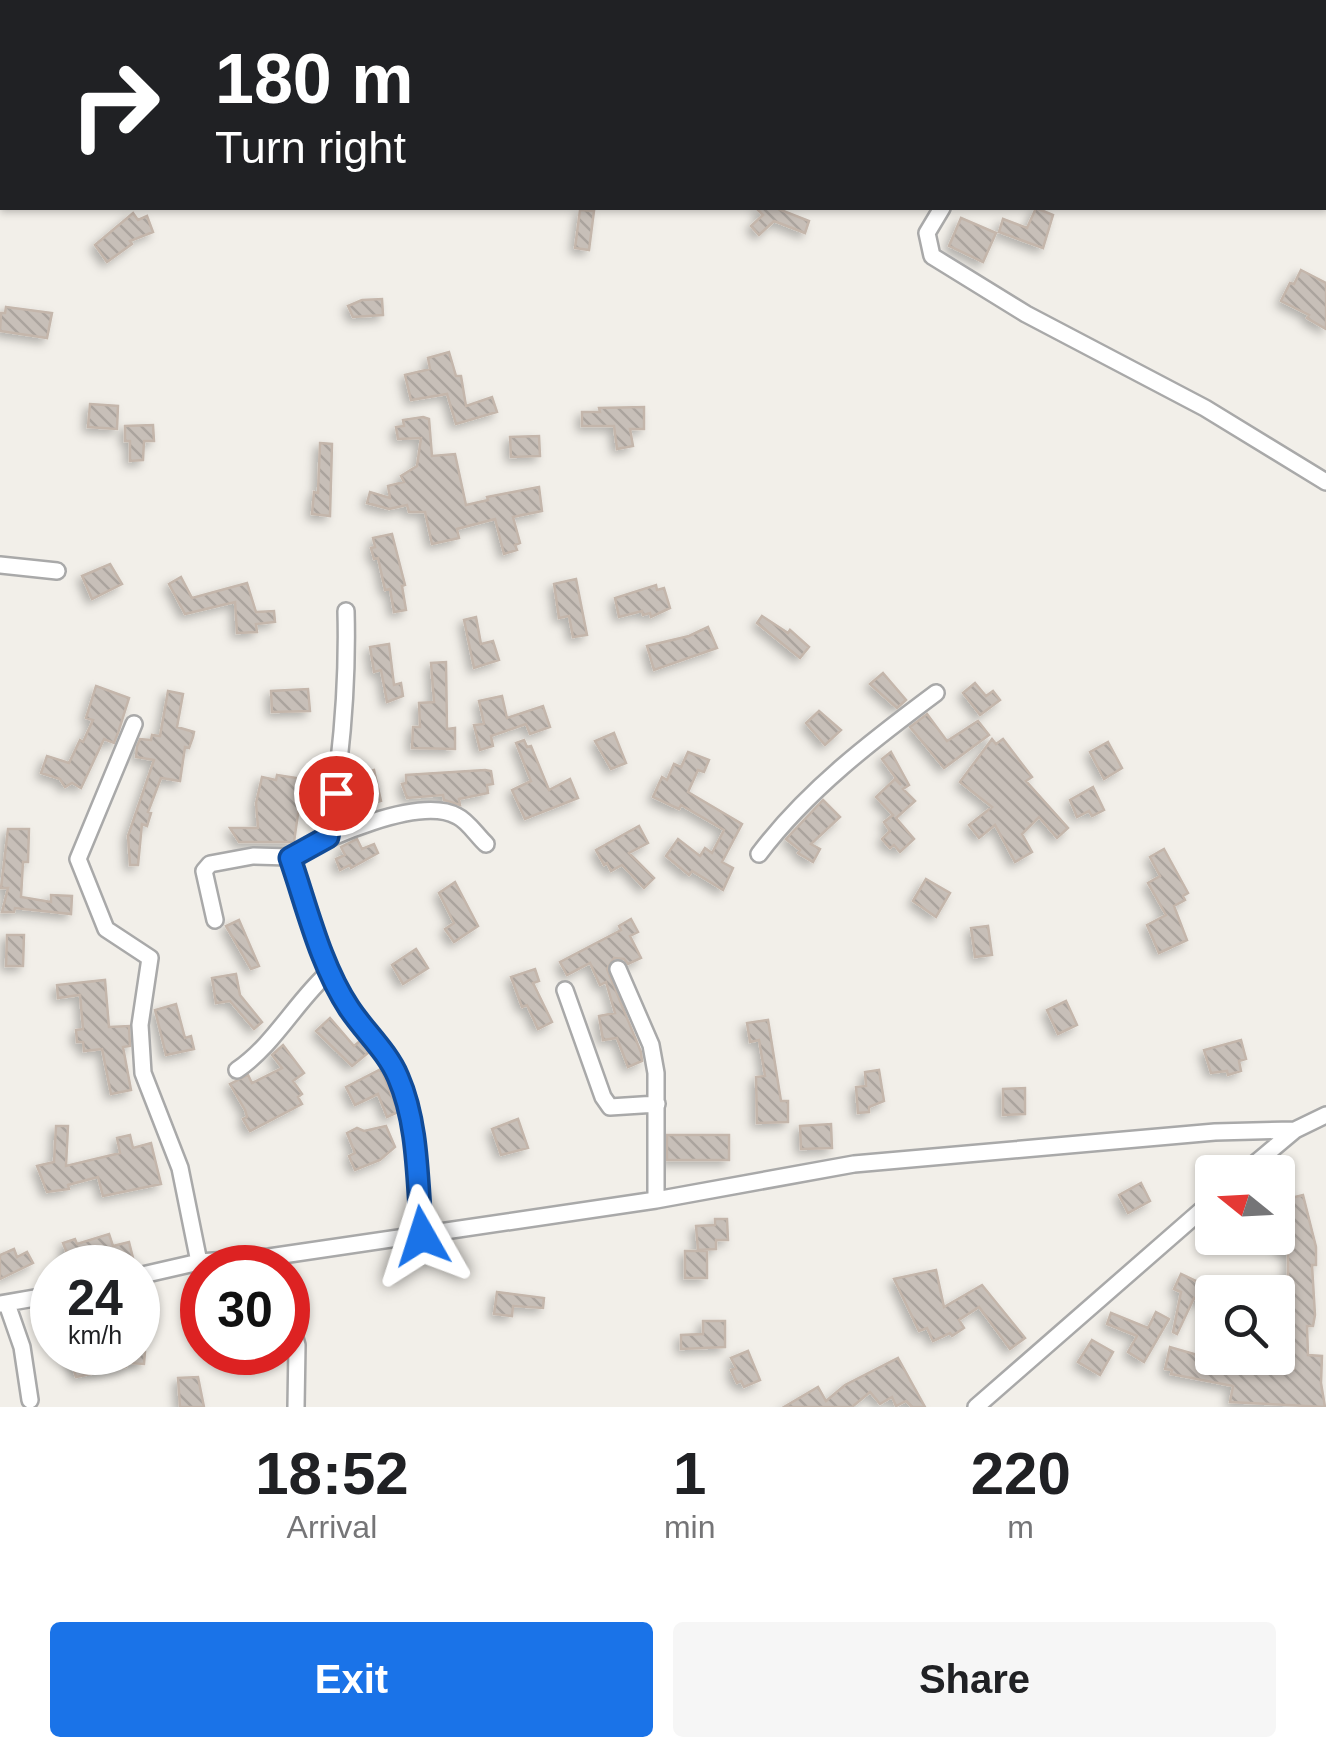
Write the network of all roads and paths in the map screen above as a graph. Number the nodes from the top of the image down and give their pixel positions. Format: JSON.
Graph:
{"nodes":[{"id":1,"x":941,"y":210,"type":"edge"},
{"id":2,"x":1326,"y":482,"type":"edge"},
{"id":3,"x":0,"y":565,"type":"edge"},
{"id":4,"x":57,"y":571,"type":"dead end"},
{"id":5,"x":346,"y":611,"type":"dead end"},
{"id":6,"x":936,"y":692,"type":"dead end"},
{"id":7,"x":134,"y":724,"type":"dead end"},
{"id":8,"x":328,"y":837,"type":"junction"},
{"id":9,"x":486,"y":844,"type":"dead end"},
{"id":10,"x":759,"y":854,"type":"dead end"},
{"id":11,"x":290,"y":858,"type":"junction"},
{"id":12,"x":215,"y":920,"type":"dead end"},
{"id":13,"x":618,"y":969,"type":"dead end"},
{"id":14,"x":330,"y":971,"type":"junction"},
{"id":15,"x":565,"y":990,"type":"dead end"},
{"id":16,"x":237,"y":1070,"type":"dead end"},
{"id":17,"x":657,"y":1104,"type":"junction"},
{"id":18,"x":1326,"y":1115,"type":"edge"},
{"id":19,"x":1294,"y":1130,"type":"junction"},
{"id":20,"x":1265,"y":1155,"type":"edge"},
{"id":21,"x":656,"y":1200,"type":"junction"},
{"id":22,"x":1195,"y":1216,"type":"edge"},
{"id":23,"x":422,"y":1236,"type":"junction"},
{"id":24,"x":196,"y":1245,"type":"edge"},
{"id":25,"x":310,"y":1255,"type":"edge"},
{"id":26,"x":30,"y":1299,"type":"edge"},
{"id":27,"x":4,"y":1304,"type":"edge"},
{"id":28,"x":297,"y":1375,"type":"edge"},
{"id":29,"x":30,"y":1400,"type":"dead end"},
{"id":30,"x":296,"y":1407,"type":"edge"},
{"id":31,"x":976,"y":1407,"type":"edge"}],
"edges":[{"from":1,"to":2,"type":"street"},
{"from":3,"to":4,"type":"street"},
{"from":5,"to":8,"type":"street"},
{"from":6,"to":10,"type":"street"},
{"from":7,"to":24,"type":"street"},
{"from":8,"to":9,"type":"street"},
{"from":8,"to":11,"type":"street"},
{"from":11,"to":12,"type":"street"},
{"from":11,"to":14,"type":"street"},
{"from":13,"to":17,"type":"street"},
{"from":14,"to":16,"type":"street"},
{"from":14,"to":23,"type":"street"},
{"from":15,"to":17,"type":"street"},
{"from":17,"to":21,"type":"street"},
{"from":18,"to":19,"type":"street"},
{"from":19,"to":20,"type":"street"},
{"from":19,"to":21,"type":"street"},
{"from":21,"to":23,"type":"street"},
{"from":22,"to":31,"type":"street"},
{"from":23,"to":25,"type":"street"},
{"from":26,"to":27,"type":"street"},
{"from":27,"to":29,"type":"street"},
{"from":28,"to":30,"type":"street"}]}
